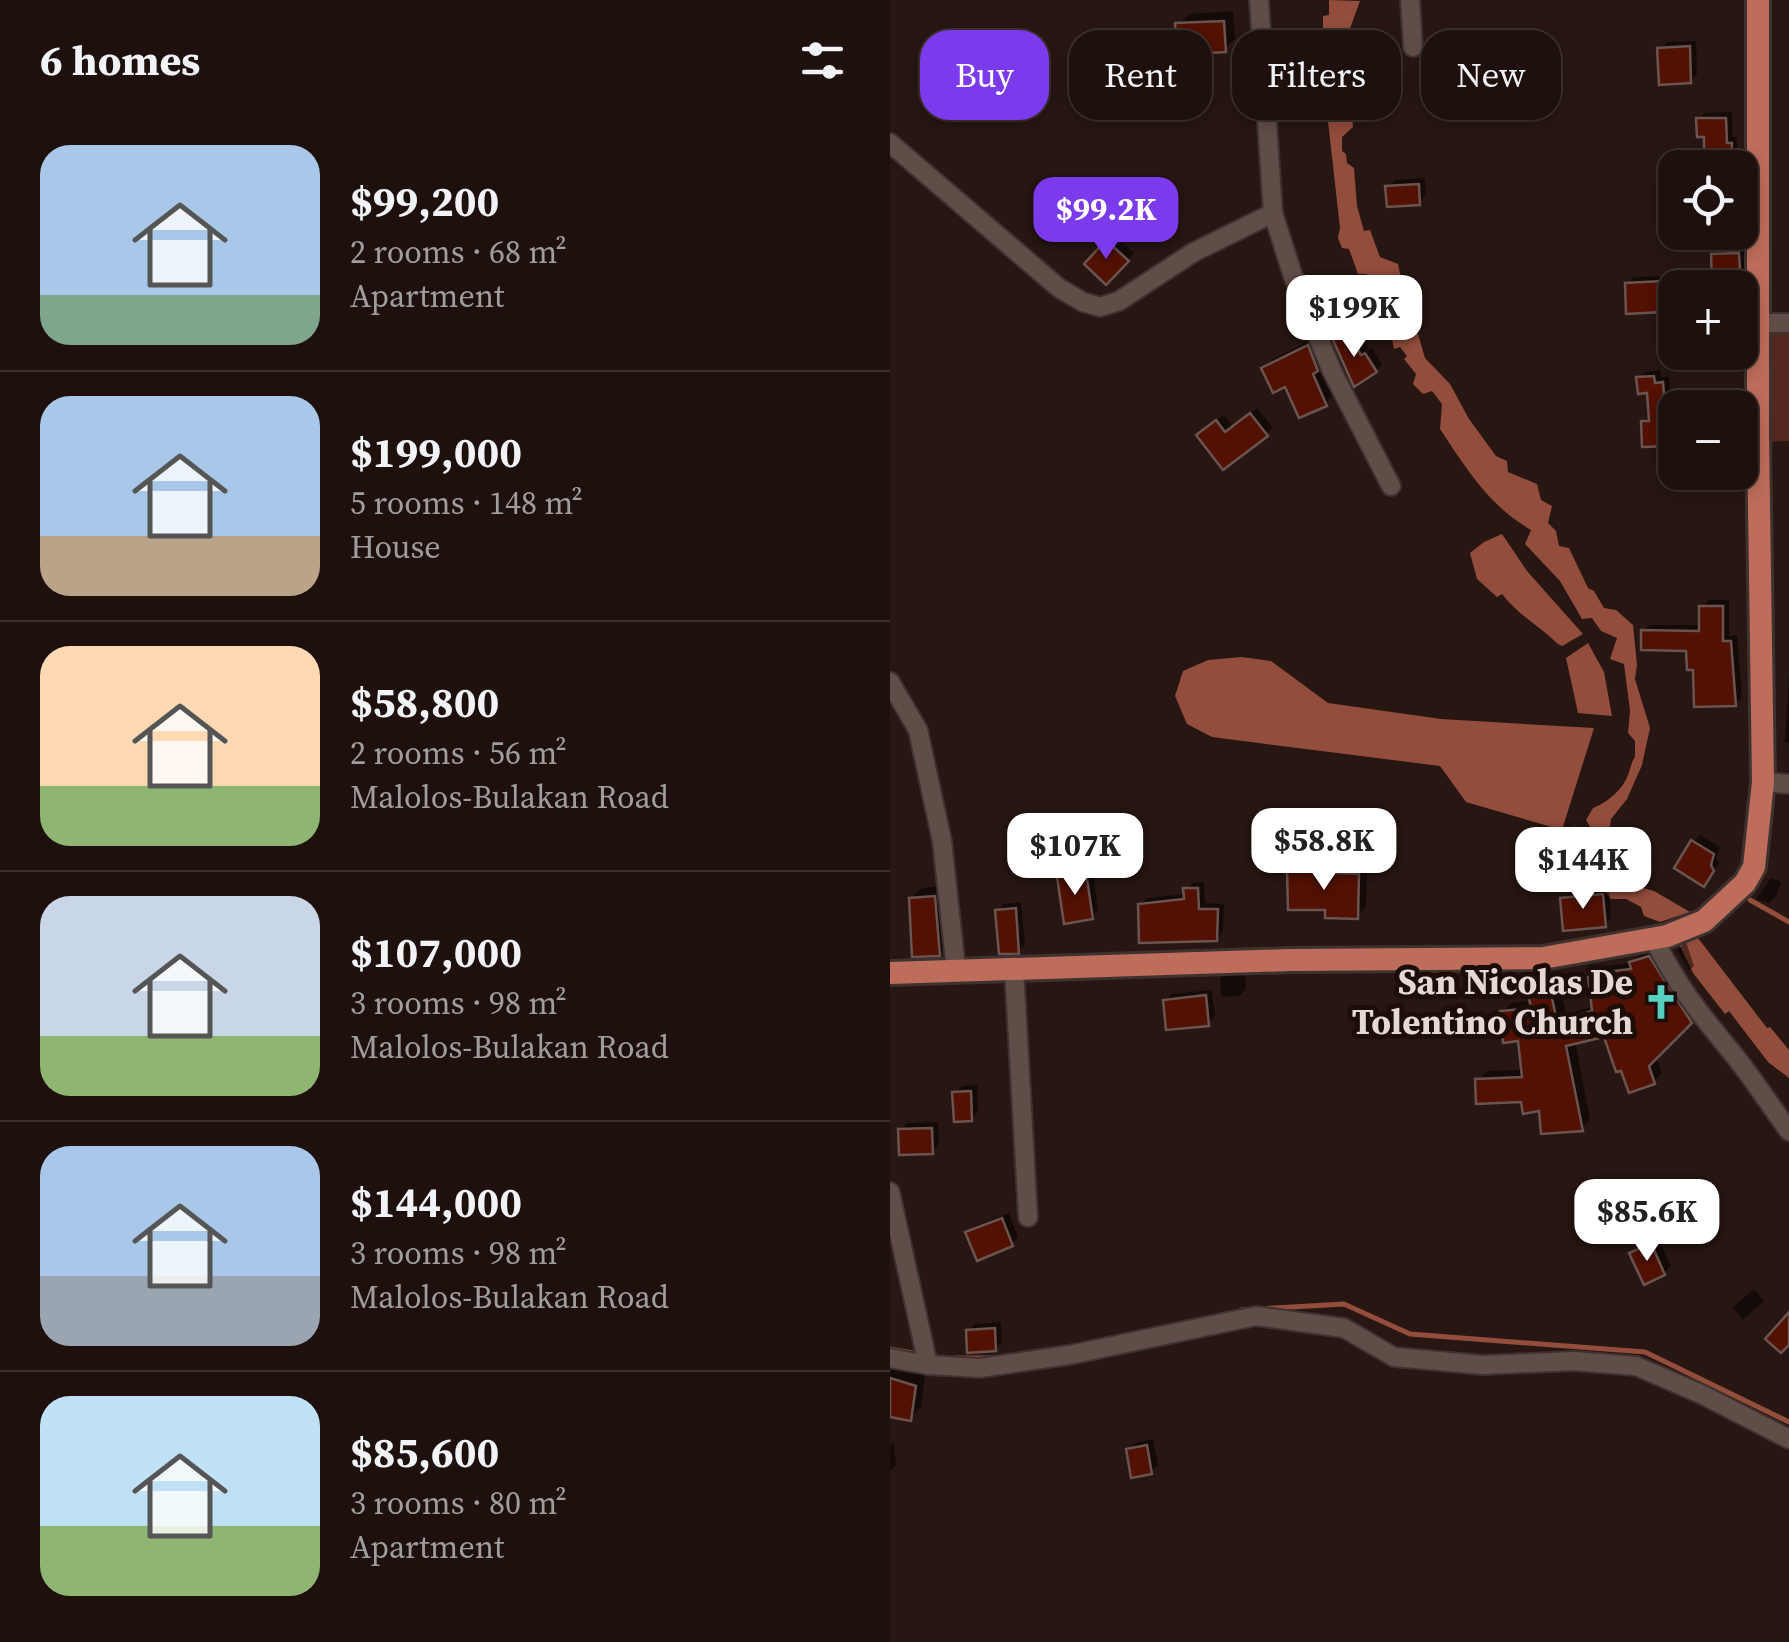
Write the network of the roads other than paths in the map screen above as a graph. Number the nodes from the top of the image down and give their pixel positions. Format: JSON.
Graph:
{"nodes":[{"id":1,"x":1259,"y":0,"type":"edge"},
{"id":2,"x":1410,"y":0,"type":"edge"},
{"id":3,"x":1758,"y":0,"type":"edge"},
{"id":4,"x":1414,"y":48,"type":"dead end"},
{"id":5,"x":894,"y":155,"type":"edge"},
{"id":6,"x":1272,"y":213,"type":"junction"},
{"id":7,"x":1758,"y":270,"type":"edge"},
{"id":8,"x":1758,"y":323,"type":"joint"},
{"id":9,"x":1789,"y":323,"type":"edge"},
{"id":10,"x":1391,"y":486,"type":"dead end"},
{"id":11,"x":890,"y":682,"type":"edge"},
{"id":12,"x":1763,"y":782,"type":"junction"},
{"id":13,"x":1789,"y":784,"type":"edge"},
{"id":14,"x":1661,"y":937,"type":"junction"},
{"id":15,"x":1014,"y":968,"type":"junction"},
{"id":16,"x":956,"y":969,"type":"junction"},
{"id":17,"x":890,"y":973,"type":"edge"},
{"id":18,"x":1789,"y":1132,"type":"edge"},
{"id":19,"x":890,"y":1192,"type":"edge"},
{"id":20,"x":1028,"y":1217,"type":"dead end"},
{"id":21,"x":890,"y":1358,"type":"edge"},
{"id":22,"x":928,"y":1365,"type":"junction"},
{"id":23,"x":1789,"y":1439,"type":"edge"}],
"edges":[{"from":1,"to":6,"type":"street"},
{"from":2,"to":4,"type":"street"},
{"from":3,"to":7,"type":"main road"},
{"from":5,"to":6,"type":"street"},
{"from":6,"to":10,"type":"street"},
{"from":8,"to":9,"type":"street"},
{"from":8,"to":12,"type":"main road"},
{"from":11,"to":16,"type":"street"},
{"from":12,"to":13,"type":"street"},
{"from":12,"to":14,"type":"main road"},
{"from":14,"to":15,"type":"main road"},
{"from":14,"to":18,"type":"street"},
{"from":15,"to":16,"type":"main road"},
{"from":15,"to":20,"type":"street"},
{"from":16,"to":17,"type":"main road"},
{"from":19,"to":22,"type":"street"},
{"from":21,"to":22,"type":"street"},
{"from":22,"to":23,"type":"street"}]}
